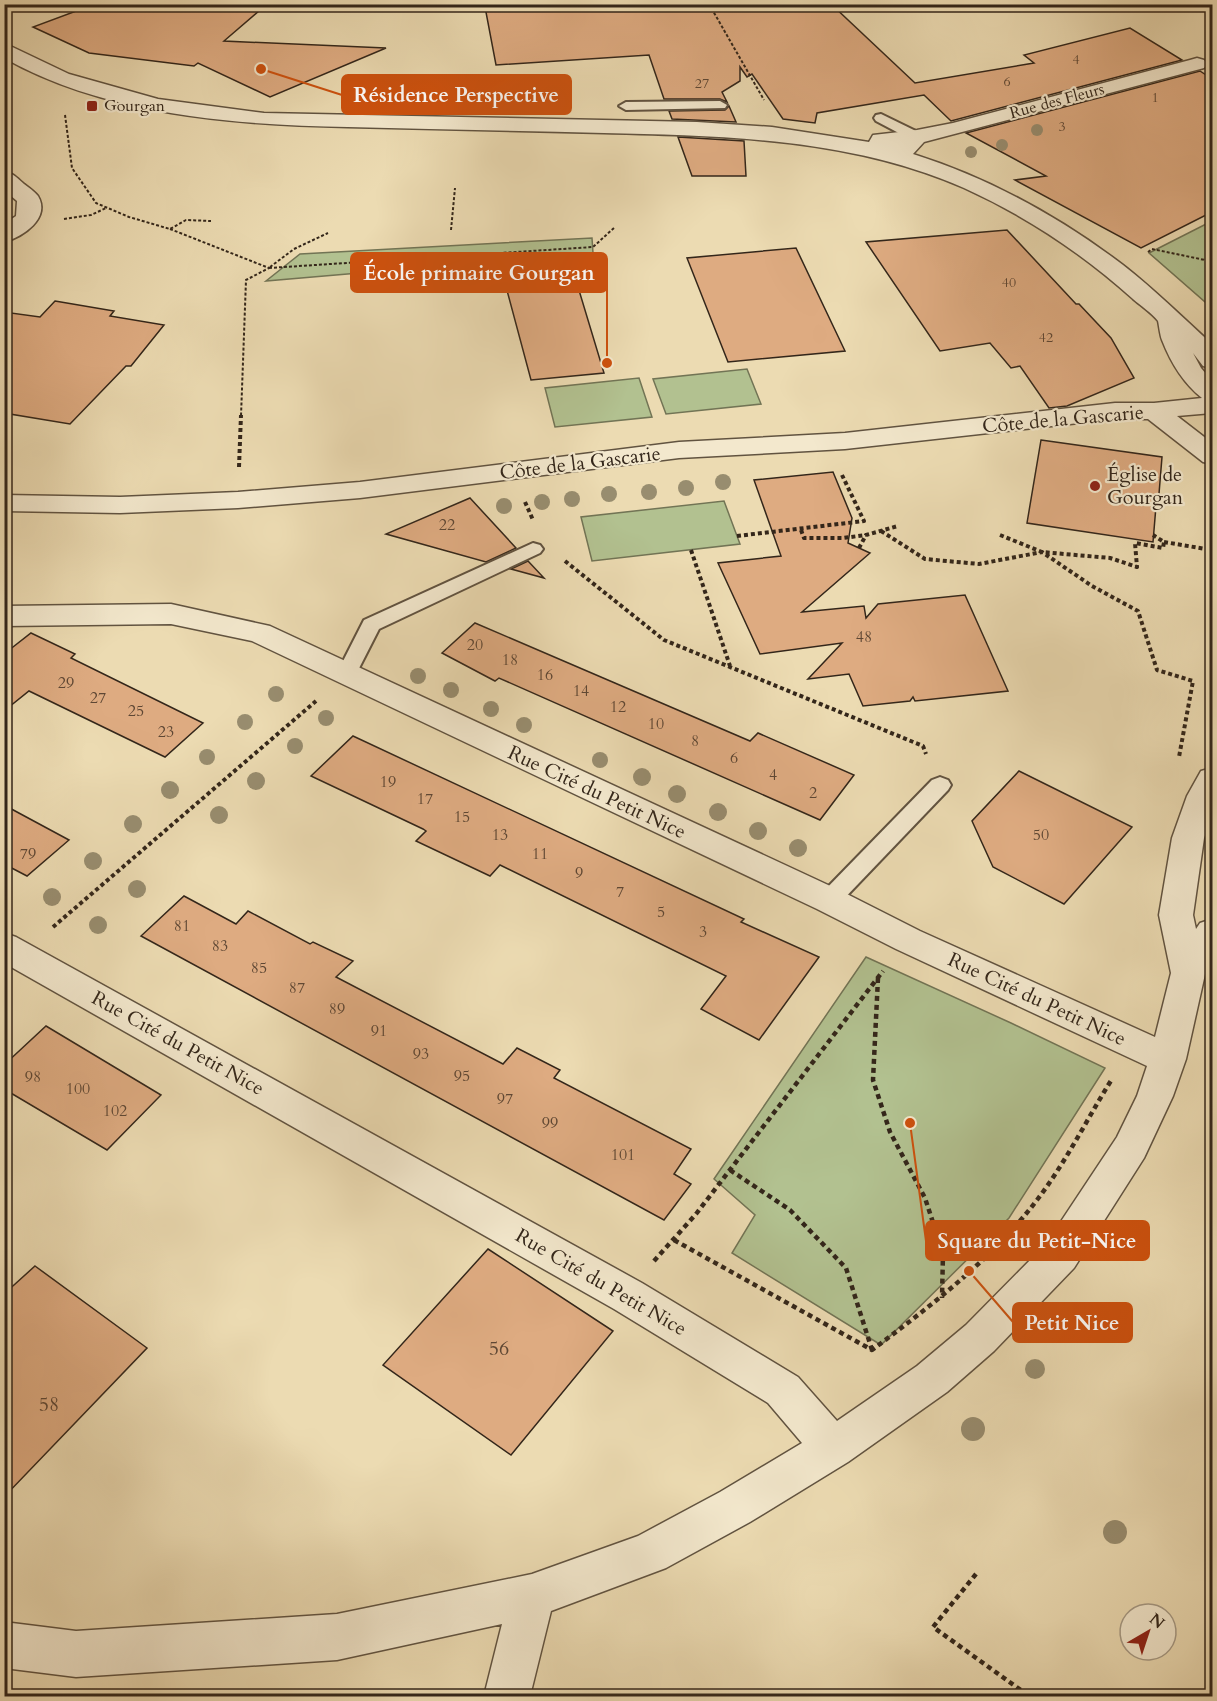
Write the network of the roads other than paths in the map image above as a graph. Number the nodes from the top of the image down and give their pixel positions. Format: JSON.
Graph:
{"nodes":[{"id":1,"x":4,"y":49,"type":"edge"},
{"id":2,"x":1207,"y":65,"type":"edge"},
{"id":3,"x":720,"y":105,"type":"dead end"},
{"id":4,"x":626,"y":106,"type":"dead end"},
{"id":5,"x":881,"y":118,"type":"dead end"},
{"id":6,"x":917,"y":137,"type":"junction"},
{"id":7,"x":877,"y":150,"type":"junction"},
{"id":8,"x":4,"y":178,"type":"edge"},
{"id":9,"x":4,"y":235,"type":"edge"},
{"id":10,"x":1168,"y":318,"type":"junction"},
{"id":11,"x":1212,"y":361,"type":"edge"},
{"id":12,"x":1188,"y":368,"type":"junction"},
{"id":13,"x":1212,"y":393,"type":"edge"},
{"id":14,"x":1212,"y":405,"type":"edge"},
{"id":15,"x":1163,"y":417,"type":"junction"},
{"id":16,"x":1212,"y":424,"type":"edge"},
{"id":17,"x":1212,"y":456,"type":"edge"},
{"id":18,"x":4,"y":503,"type":"edge"},
{"id":19,"x":532,"y":549,"type":"road end"},
{"id":20,"x":4,"y":616,"type":"edge"},
{"id":21,"x":346,"y":675,"type":"junction"},
{"id":22,"x":1212,"y":779,"type":"edge"},
{"id":23,"x":940,"y":785,"type":"road end"},
{"id":24,"x":829,"y":900,"type":"junction"},
{"id":25,"x":1212,"y":932,"type":"edge"},
{"id":26,"x":10,"y":957,"type":"edge"},
{"id":27,"x":1188,"y":973,"type":"junction"},
{"id":28,"x":1168,"y":1059,"type":"junction"},
{"id":29,"x":833,"y":1448,"type":"junction"},
{"id":30,"x":532,"y":1596,"type":"junction"},
{"id":31,"x":4,"y":1645,"type":"edge"},
{"id":32,"x":507,"y":1696,"type":"edge"}],
"edges":[{"from":1,"to":7,"type":"street"},
{"from":2,"to":6,"type":"street","name":"Rue des Fleurs"},
{"from":3,"to":4,"type":"lane"},
{"from":5,"to":6,"type":"lane"},
{"from":6,"to":7,"type":"street","name":"Rue des Fleurs"},
{"from":7,"to":10,"type":"street"},
{"from":8,"to":9,"type":"street"},
{"from":10,"to":11,"type":"street"},
{"from":10,"to":12,"type":"street"},
{"from":12,"to":13,"type":"street"},
{"from":12,"to":15,"type":"street","name":"Côte de la Gascarie"},
{"from":14,"to":15,"type":"street","name":"Côte de la Gascarie"},
{"from":15,"to":16,"type":"street","name":"Côte de la Gascarie"},
{"from":15,"to":17,"type":"street"},
{"from":15,"to":18,"type":"street","name":"Côte de la Gascarie"},
{"from":19,"to":21,"type":"lane"},
{"from":20,"to":21,"type":"street","name":"Rue Cité du Petit Nice"},
{"from":21,"to":24,"type":"street","name":"Rue Cité du Petit Nice"},
{"from":22,"to":27,"type":"street"},
{"from":23,"to":24,"type":"lane"},
{"from":24,"to":28,"type":"street","name":"Rue Cité du Petit Nice"},
{"from":25,"to":27,"type":"street"},
{"from":26,"to":29,"type":"street","name":"Rue Cité du Petit Nice"},
{"from":27,"to":28,"type":"street"},
{"from":28,"to":29,"type":"street"},
{"from":29,"to":30,"type":"street"},
{"from":30,"to":31,"type":"street"},
{"from":30,"to":32,"type":"street"}]}
